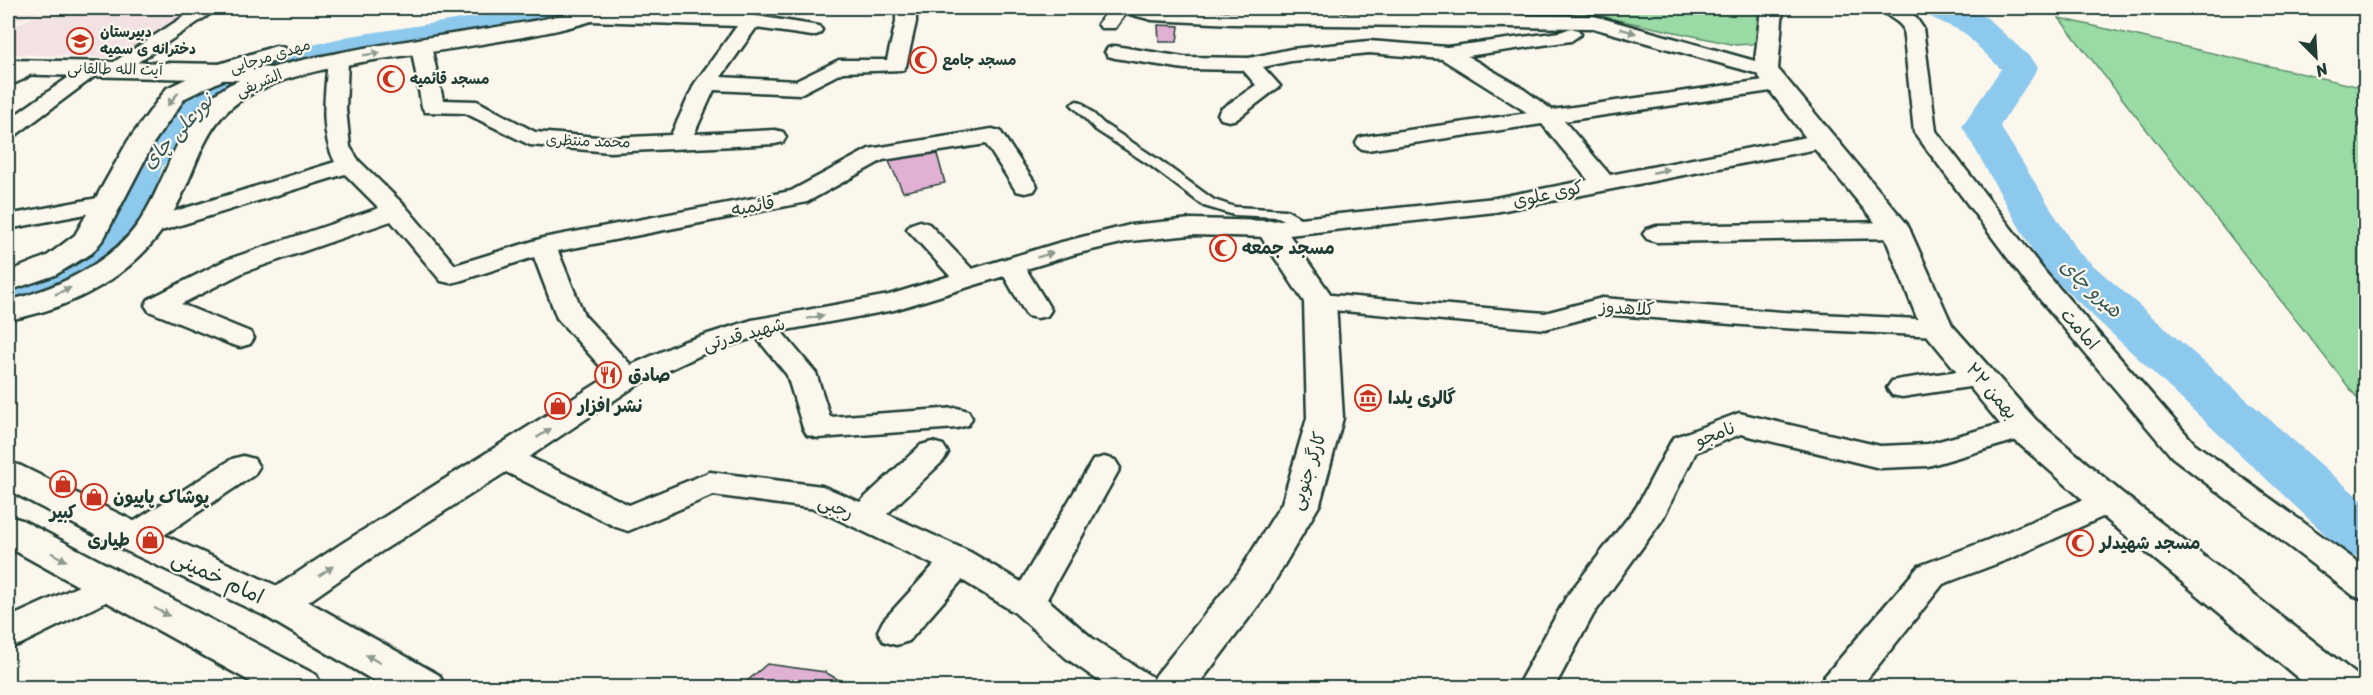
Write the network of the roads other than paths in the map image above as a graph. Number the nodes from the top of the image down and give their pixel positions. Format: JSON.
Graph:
{"nodes":[{"id":1,"x":209,"y":8,"type":"edge"},
{"id":2,"x":522,"y":8,"type":"edge"},
{"id":3,"x":906,"y":8,"type":"edge"},
{"id":4,"x":1120,"y":8,"type":"edge"},
{"id":5,"x":1131,"y":8,"type":"edge"},
{"id":6,"x":1772,"y":8,"type":"edge"},
{"id":7,"x":1889,"y":8,"type":"edge"},
{"id":8,"x":598,"y":11,"type":"edge"},
{"id":9,"x":751,"y":21,"type":"junction"},
{"id":10,"x":1594,"y":22,"type":"junction"},
{"id":11,"x":1108,"y":24,"type":"dead end"},
{"id":12,"x":812,"y":30,"type":"dead end"},
{"id":13,"x":421,"y":46,"type":"junction"},
{"id":14,"x":1115,"y":52,"type":"dead end"},
{"id":15,"x":1447,"y":53,"type":"junction"},
{"id":16,"x":338,"y":60,"type":"junction"},
{"id":17,"x":1249,"y":64,"type":"junction"},
{"id":18,"x":103,"y":69,"type":"junction"},
{"id":19,"x":222,"y":70,"type":"junction"},
{"id":20,"x":14,"y":71,"type":"edge"},
{"id":21,"x":274,"y":74,"type":"junction"},
{"id":22,"x":1772,"y":77,"type":"junction"},
{"id":23,"x":706,"y":83,"type":"junction"},
{"id":24,"x":1077,"y":104,"type":"dead end"},
{"id":25,"x":1229,"y":114,"type":"dead end"},
{"id":26,"x":1548,"y":117,"type":"junction"},
{"id":27,"x":8,"y":130,"type":"edge"},
{"id":28,"x":775,"y":137,"type":"dead end"},
{"id":29,"x":680,"y":140,"type":"junction"},
{"id":30,"x":1822,"y":141,"type":"junction"},
{"id":31,"x":1367,"y":143,"type":"dead end"},
{"id":32,"x":349,"y":165,"type":"junction"},
{"id":33,"x":1603,"y":182,"type":"junction"},
{"id":34,"x":1025,"y":186,"type":"dead end"},
{"id":35,"x":108,"y":203,"type":"junction"},
{"id":36,"x":396,"y":211,"type":"junction"},
{"id":37,"x":8,"y":222,"type":"edge"},
{"id":38,"x":152,"y":226,"type":"junction"},
{"id":39,"x":1307,"y":226,"type":"junction"},
{"id":40,"x":920,"y":229,"type":"dead end"},
{"id":41,"x":1271,"y":229,"type":"junction"},
{"id":42,"x":1897,"y":230,"type":"junction"},
{"id":43,"x":1656,"y":234,"type":"dead end"},
{"id":44,"x":543,"y":246,"type":"junction"},
{"id":45,"x":1011,"y":265,"type":"junction"},
{"id":46,"x":967,"y":279,"type":"junction"},
{"id":47,"x":8,"y":282,"type":"edge"},
{"id":48,"x":1320,"y":302,"type":"junction"},
{"id":49,"x":1037,"y":310,"type":"dead end"},
{"id":50,"x":8,"y":311,"type":"edge"},
{"id":51,"x":762,"y":326,"type":"junction"},
{"id":52,"x":1937,"y":328,"type":"junction"},
{"id":53,"x":240,"y":338,"type":"dead end"},
{"id":54,"x":1979,"y":377,"type":"junction"},
{"id":55,"x":627,"y":378,"type":"junction"},
{"id":56,"x":1902,"y":388,"type":"dead end"},
{"id":57,"x":957,"y":418,"type":"dead end"},
{"id":58,"x":2023,"y":428,"type":"junction"},
{"id":59,"x":932,"y":453,"type":"dead end"},
{"id":60,"x":505,"y":458,"type":"junction"},
{"id":61,"x":243,"y":467,"type":"dead end"},
{"id":62,"x":1104,"y":468,"type":"dead end"},
{"id":63,"x":8,"y":476,"type":"edge"},
{"id":64,"x":2108,"y":501,"type":"junction"},
{"id":65,"x":863,"y":518,"type":"junction"},
{"id":66,"x":8,"y":530,"type":"edge"},
{"id":67,"x":134,"y":538,"type":"junction"},
{"id":68,"x":957,"y":561,"type":"junction"},
{"id":69,"x":110,"y":585,"type":"junction"},
{"id":70,"x":2366,"y":587,"type":"edge"},
{"id":71,"x":1027,"y":602,"type":"junction"},
{"id":72,"x":278,"y":604,"type":"junction"},
{"id":73,"x":896,"y":631,"type":"dead end"},
{"id":74,"x":8,"y":634,"type":"edge"},
{"id":75,"x":301,"y":687,"type":"edge"},
{"id":76,"x":424,"y":687,"type":"edge"},
{"id":77,"x":1139,"y":687,"type":"edge"},
{"id":78,"x":1171,"y":687,"type":"edge"},
{"id":79,"x":1535,"y":687,"type":"edge"},
{"id":80,"x":1840,"y":687,"type":"edge"},
{"id":81,"x":2342,"y":687,"type":"edge"}],
"edges":[{"from":1,"to":18,"type":"street"},
{"from":2,"to":19,"type":"main road","name":"مهدی مرجایی"},
{"from":3,"to":23,"type":"street"},
{"from":4,"to":11,"type":"street"},
{"from":5,"to":10,"type":"street"},
{"from":6,"to":22,"type":"main road"},
{"from":7,"to":70,"type":"street","name":"امامت"},
{"from":8,"to":9,"type":"street"},
{"from":8,"to":13,"type":"main road","name":"الشریفی"},
{"from":9,"to":12,"type":"street"},
{"from":9,"to":23,"type":"street"},
{"from":10,"to":15,"type":"street"},
{"from":10,"to":22,"type":"street","one_way":true},
{"from":16,"to":13,"type":"main road","name":"الشریفی","one_way":true},
{"from":13,"to":29,"type":"street","name":"محمد منتظری"},
{"from":14,"to":17,"type":"street"},
{"from":15,"to":17,"type":"street"},
{"from":15,"to":26,"type":"street"},
{"from":16,"to":21,"type":"main road","name":"الشریفی"},
{"from":16,"to":32,"type":"street"},
{"from":17,"to":25,"type":"street"},
{"from":18,"to":19,"type":"main road","name":"آیت الله طالقانی"},
{"from":18,"to":20,"type":"main road","name":"آیت الله طالقانی"},
{"from":18,"to":27,"type":"street"},
{"from":19,"to":21,"type":"main road"},
{"from":19,"to":35,"type":"main road","name":"مهدی مرجایی","one_way":true},
{"from":21,"to":38,"type":"main road","name":"الشریفی"},
{"from":22,"to":26,"type":"street"},
{"from":22,"to":30,"type":"main road","name":"۲۲ بهمن"},
{"from":23,"to":29,"type":"street"},
{"from":24,"to":39,"type":"lane"},
{"from":26,"to":31,"type":"street"},
{"from":26,"to":33,"type":"street"},
{"from":28,"to":29,"type":"street","name":"محمد منتظری"},
{"from":33,"to":30,"type":"street","name":"کوی علوی","one_way":true},
{"from":30,"to":42,"type":"main road","name":"۲۲ بهمن"},
{"from":32,"to":36,"type":"street"},
{"from":32,"to":38,"type":"street"},
{"from":33,"to":39,"type":"street","name":"کوی علوی"},
{"from":34,"to":44,"type":"street","name":"قائمیه"},
{"from":35,"to":37,"type":"street"},
{"from":35,"to":47,"type":"main road","name":"مهدی مرجایی"},
{"from":36,"to":44,"type":"street","name":"قائمیه"},
{"from":36,"to":53,"type":"street"},
{"from":50,"to":38,"type":"main road","name":"الشریفی","one_way":true},
{"from":39,"to":41,"type":"street","name":"کوی علوی"},
{"from":40,"to":46,"type":"street"},
{"from":45,"to":41,"type":"street","name":"شهید قدرتی","one_way":true},
{"from":41,"to":48,"type":"main road"},
{"from":42,"to":43,"type":"street"},
{"from":42,"to":52,"type":"main road","name":"۲۲ بهمن"},
{"from":44,"to":55,"type":"street"},
{"from":45,"to":46,"type":"street","name":"شهید قدرتی"},
{"from":45,"to":49,"type":"street"},
{"from":51,"to":46,"type":"street","name":"شهید قدرتی","one_way":true},
{"from":48,"to":52,"type":"street","name":"کلاهدوز"},
{"from":48,"to":78,"type":"main road","name":"کارگر جنوبی"},
{"from":51,"to":55,"type":"street","name":"شهید قدرتی"},
{"from":51,"to":57,"type":"street"},
{"from":52,"to":54,"type":"main road","name":"۲۲ بهمن"},
{"from":54,"to":56,"type":"street"},
{"from":54,"to":58,"type":"main road","name":"۲۲ بهمن"},
{"from":60,"to":55,"type":"street","name":"شهید قدرتی","one_way":true},
{"from":58,"to":64,"type":"main road","name":"۲۲ بهمن"},
{"from":58,"to":79,"type":"street","name":"نامجو"},
{"from":59,"to":65,"type":"street"},
{"from":60,"to":65,"type":"street","name":"رجبی"},
{"from":72,"to":60,"type":"street","name":"شهید قدرتی","one_way":true},
{"from":61,"to":67,"type":"street"},
{"from":62,"to":71,"type":"street"},
{"from":63,"to":67,"type":"main road","name":"امام خمینی"},
{"from":64,"to":80,"type":"street"},
{"from":64,"to":81,"type":"main road","name":"۲۲ بهمن"},
{"from":65,"to":68,"type":"street","name":"رجبی"},
{"from":66,"to":69,"type":"main road","one_way":true},
{"from":67,"to":72,"type":"main road","name":"امام خمینی"},
{"from":68,"to":71,"type":"street","name":"رجبی"},
{"from":68,"to":73,"type":"street"},
{"from":69,"to":74,"type":"street"},
{"from":69,"to":75,"type":"main road","one_way":true},
{"from":71,"to":77,"type":"street","name":"رجبی"},
{"from":76,"to":72,"type":"main road","name":"امام خمینی","one_way":true}]}
